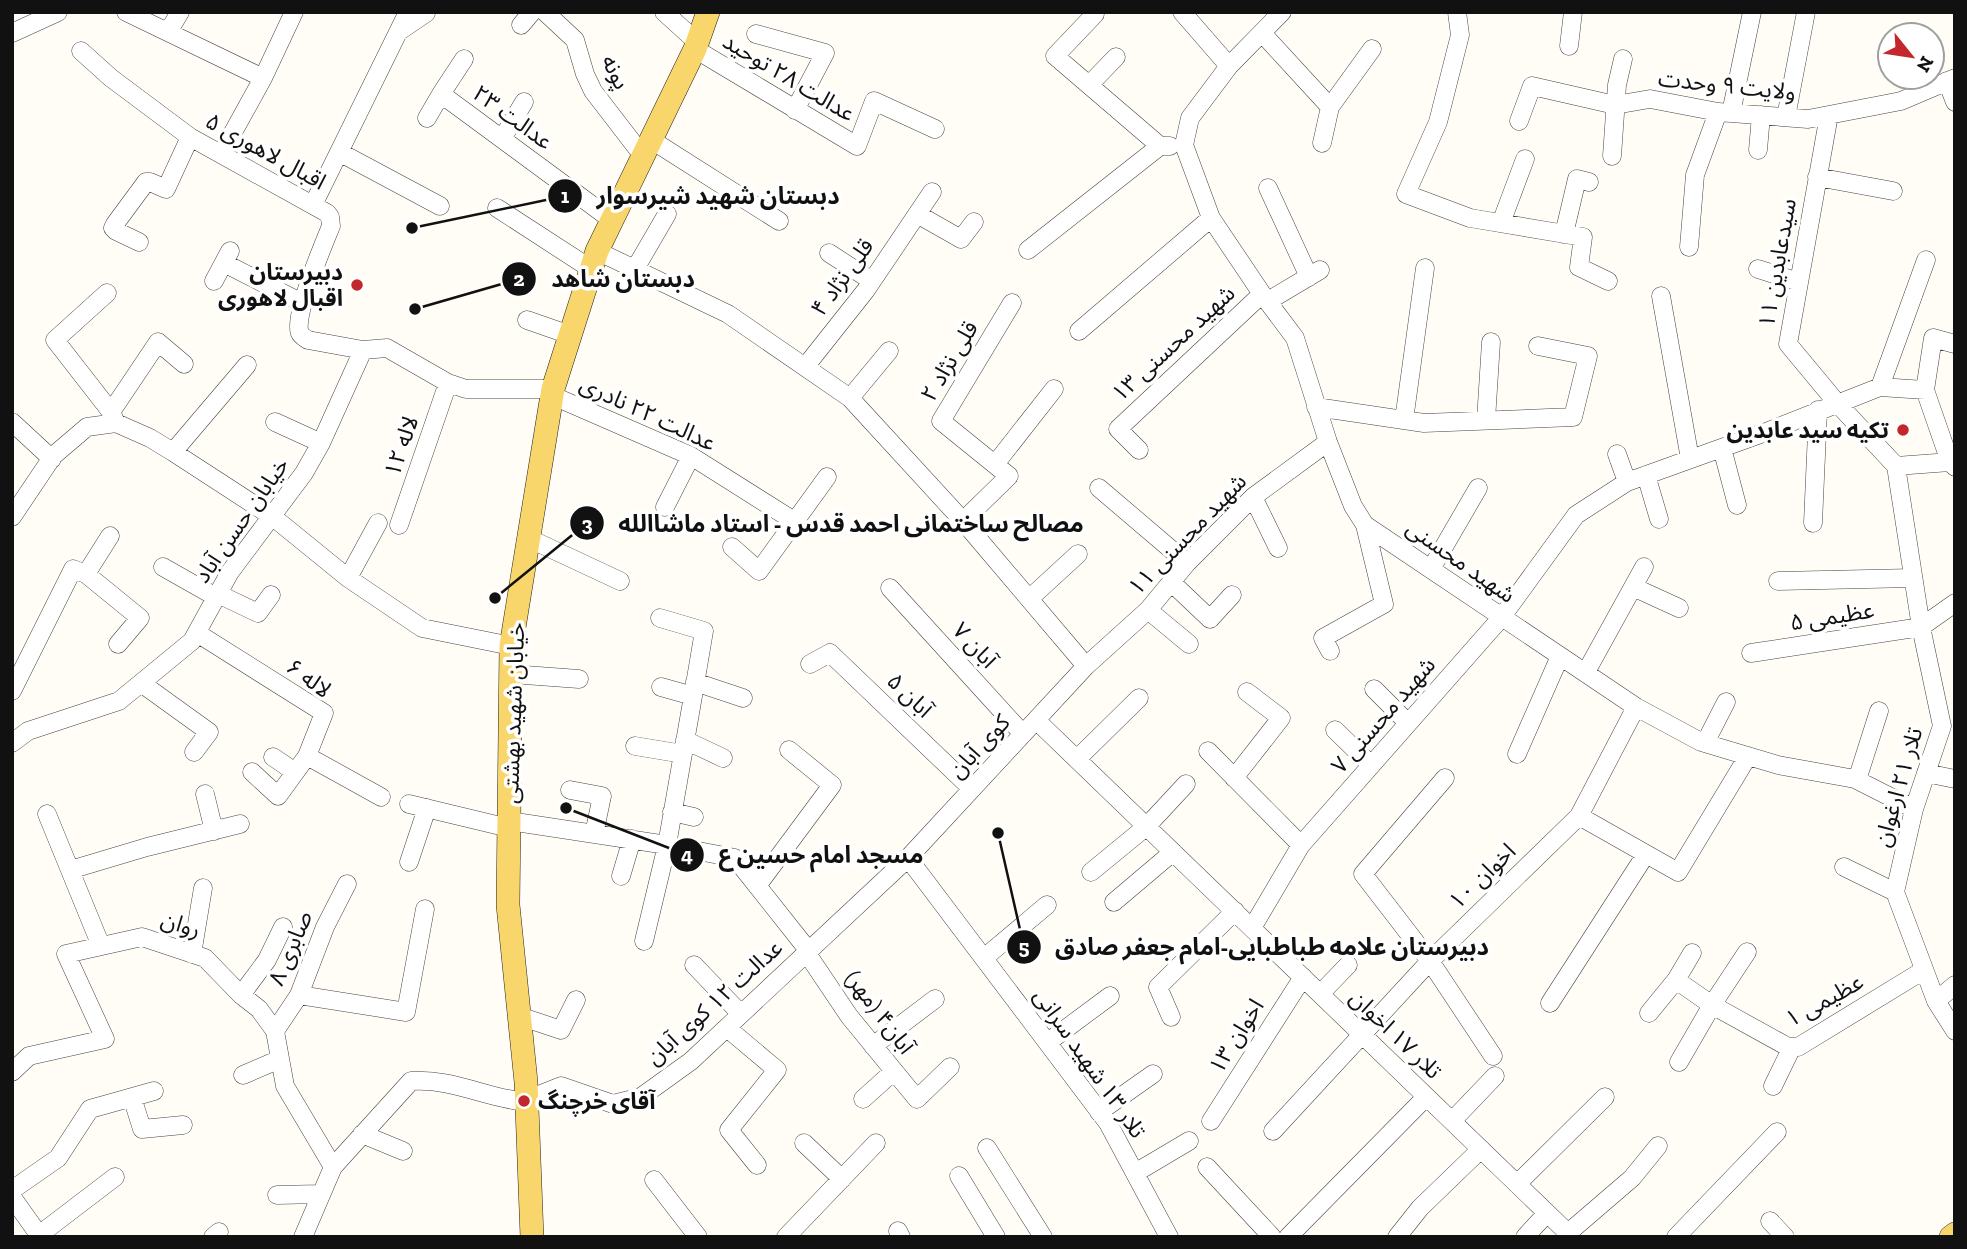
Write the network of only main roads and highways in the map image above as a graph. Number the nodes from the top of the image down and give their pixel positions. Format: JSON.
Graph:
{"nodes":[{"id":1,"x":708,"y":12,"type":"edge"},
{"id":2,"x":532,"y":1237,"type":"edge"}],
"edges":[{"from":1,"to":2,"type":"main road","name":"خیابان شهید بهشتی"}]}
